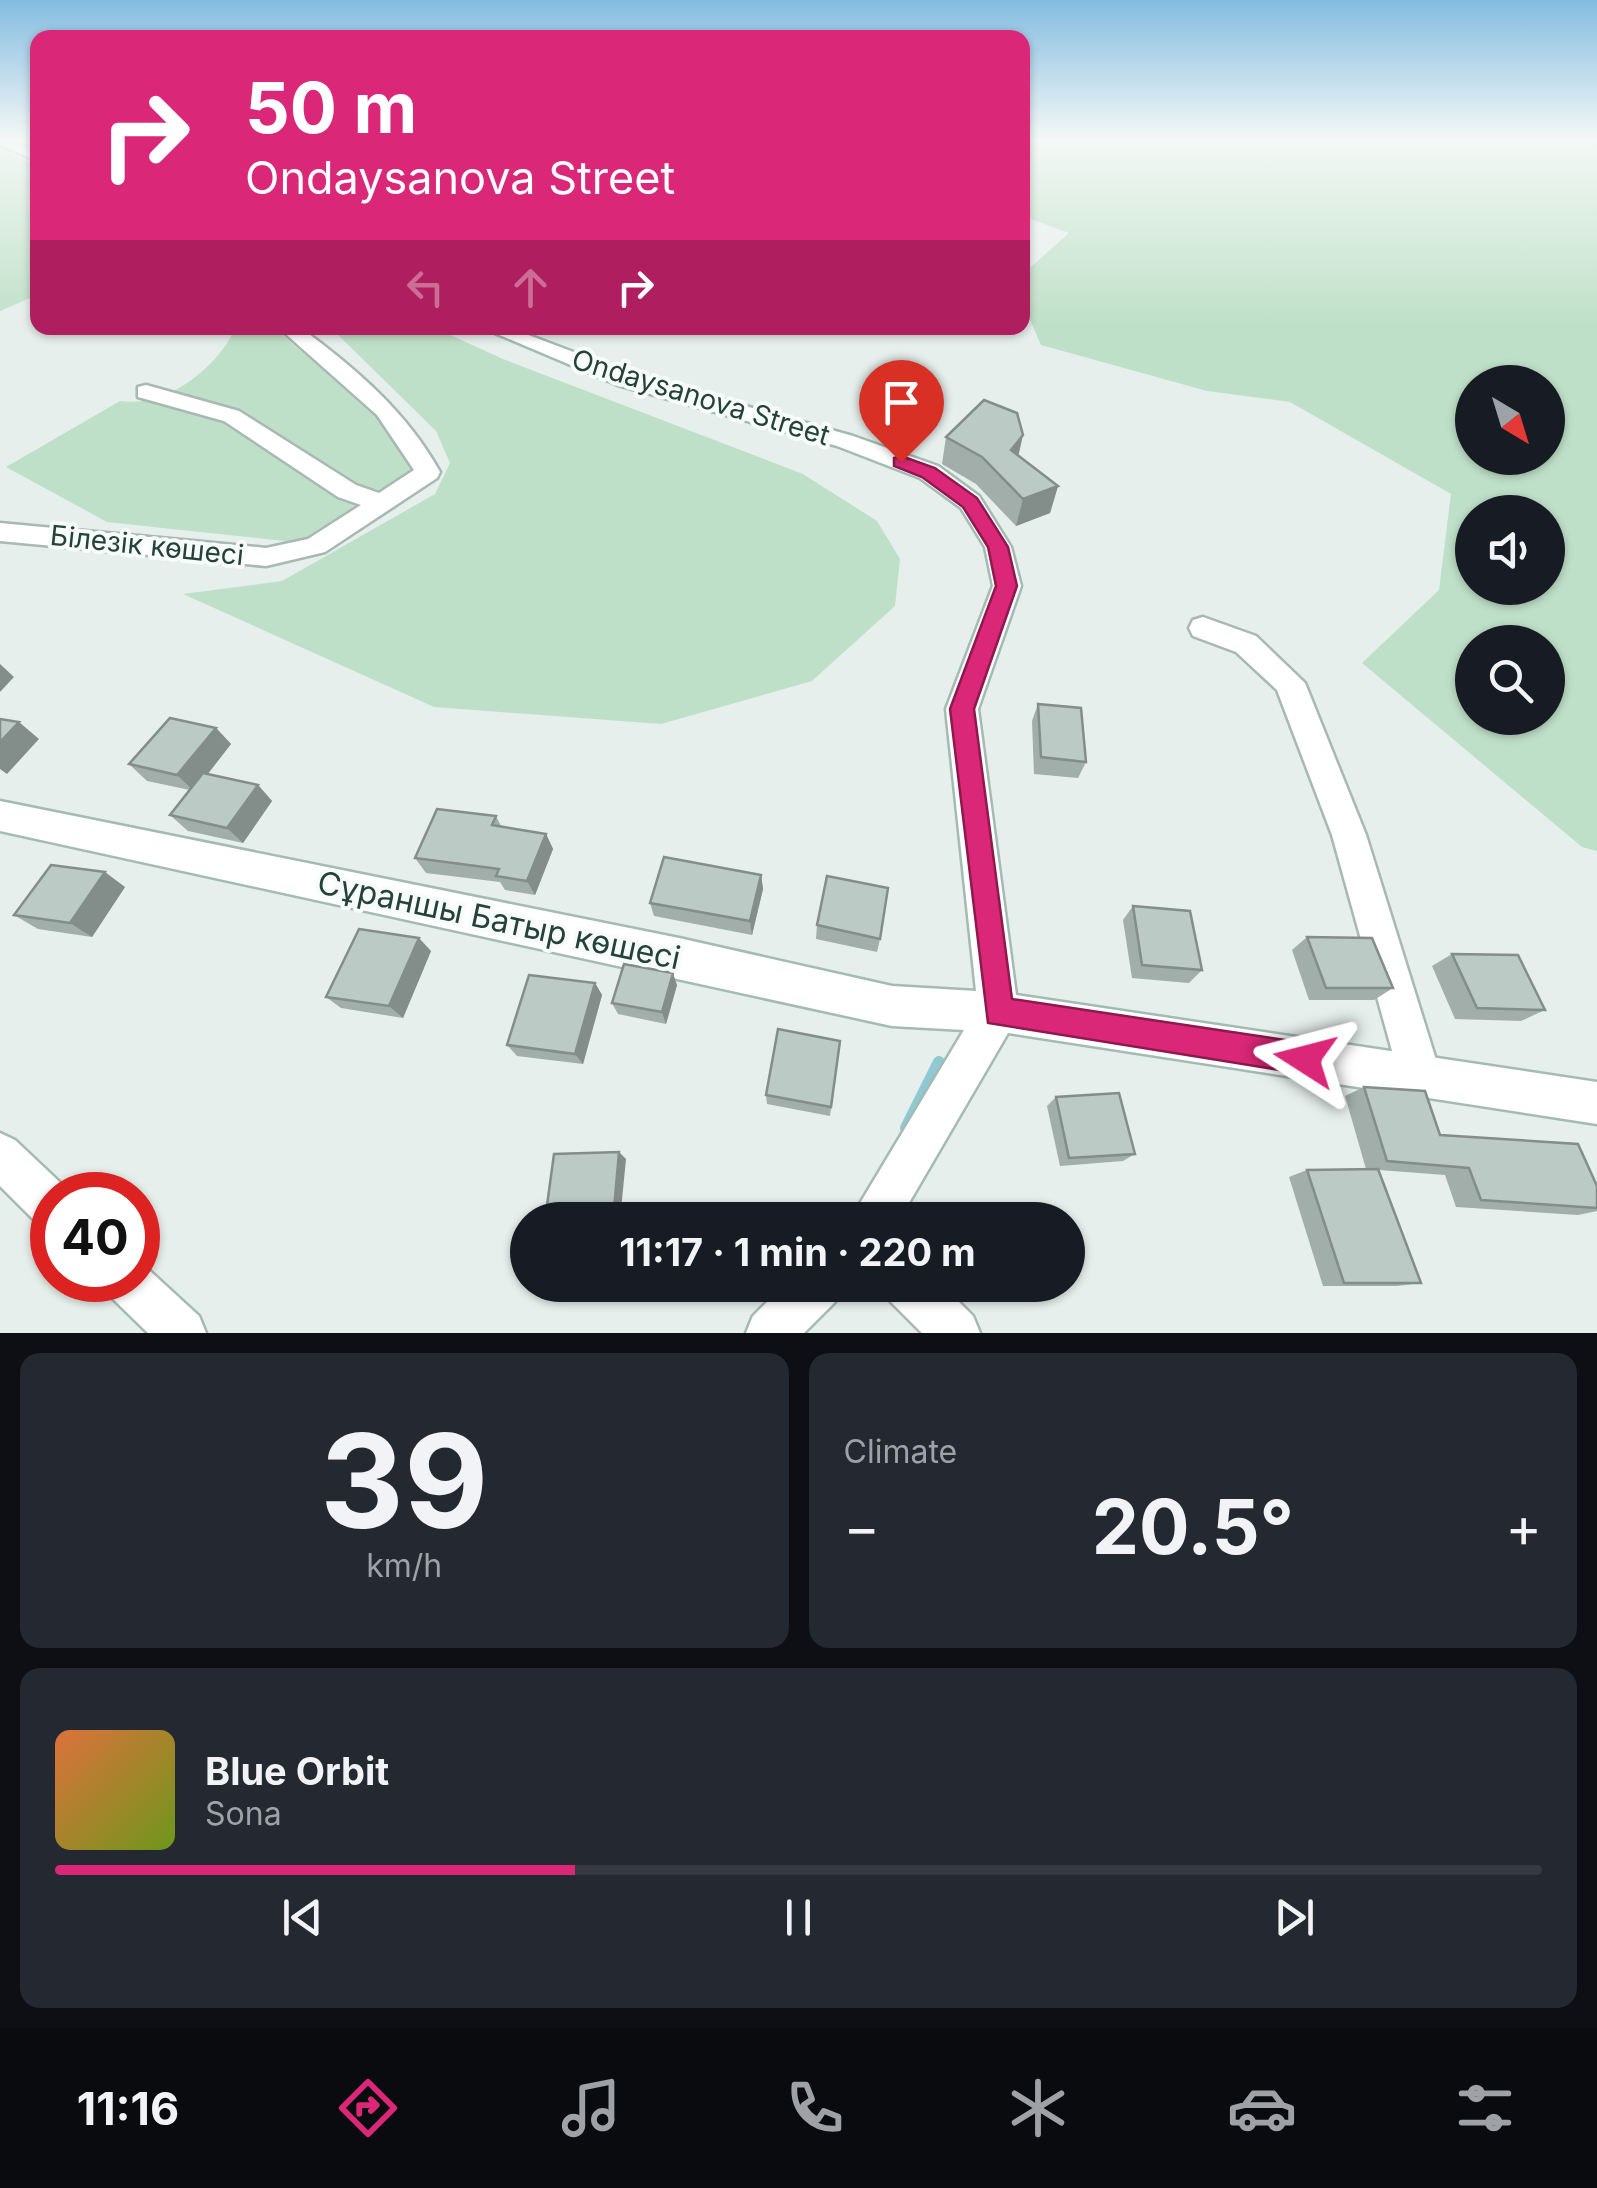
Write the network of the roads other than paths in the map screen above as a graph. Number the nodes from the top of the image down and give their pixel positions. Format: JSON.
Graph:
{"nodes":[{"id":1,"x":298,"y":335,"type":"edge"},
{"id":2,"x":511,"y":335,"type":"edge"},
{"id":3,"x":146,"y":392,"type":"dead end"},
{"id":4,"x":382,"y":503,"type":"junction"},
{"id":5,"x":0,"y":532,"type":"edge"},
{"id":6,"x":1203,"y":628,"type":"dead end"},
{"id":7,"x":0,"y":816,"type":"edge"},
{"id":8,"x":998,"y":1012,"type":"junction"},
{"id":9,"x":1420,"y":1076,"type":"junction"},
{"id":10,"x":1597,"y":1103,"type":"edge"},
{"id":11,"x":0,"y":1155,"type":"edge"},
{"id":12,"x":30,"y":1184,"type":"edge"},
{"id":13,"x":885,"y":1202,"type":"edge"},
{"id":14,"x":150,"y":1302,"type":"edge"},
{"id":15,"x":801,"y":1302,"type":"edge"},
{"id":16,"x":925,"y":1302,"type":"edge"},
{"id":17,"x":182,"y":1333,"type":"edge"},
{"id":18,"x":770,"y":1333,"type":"edge"},
{"id":19,"x":956,"y":1333,"type":"edge"}],
"edges":[{"from":1,"to":4,"type":"street","name":"Білезік көшесі"},
{"from":2,"to":8,"type":"street","name":"Ondaysanova Street"},
{"from":3,"to":4,"type":"street"},
{"from":4,"to":5,"type":"street","name":"Білезік көшесі"},
{"from":6,"to":9,"type":"street"},
{"from":7,"to":8,"type":"street","name":"Сұраншы Батыр көшесі"},
{"from":8,"to":9,"type":"street","name":"Сұраншы Батыр көшесі"},
{"from":8,"to":13,"type":"street"},
{"from":9,"to":10,"type":"street","name":"Сұраншы Батыр көшесі"},
{"from":11,"to":12,"type":"street"},
{"from":14,"to":17,"type":"street"},
{"from":15,"to":18,"type":"street"},
{"from":16,"to":19,"type":"street"}]}
